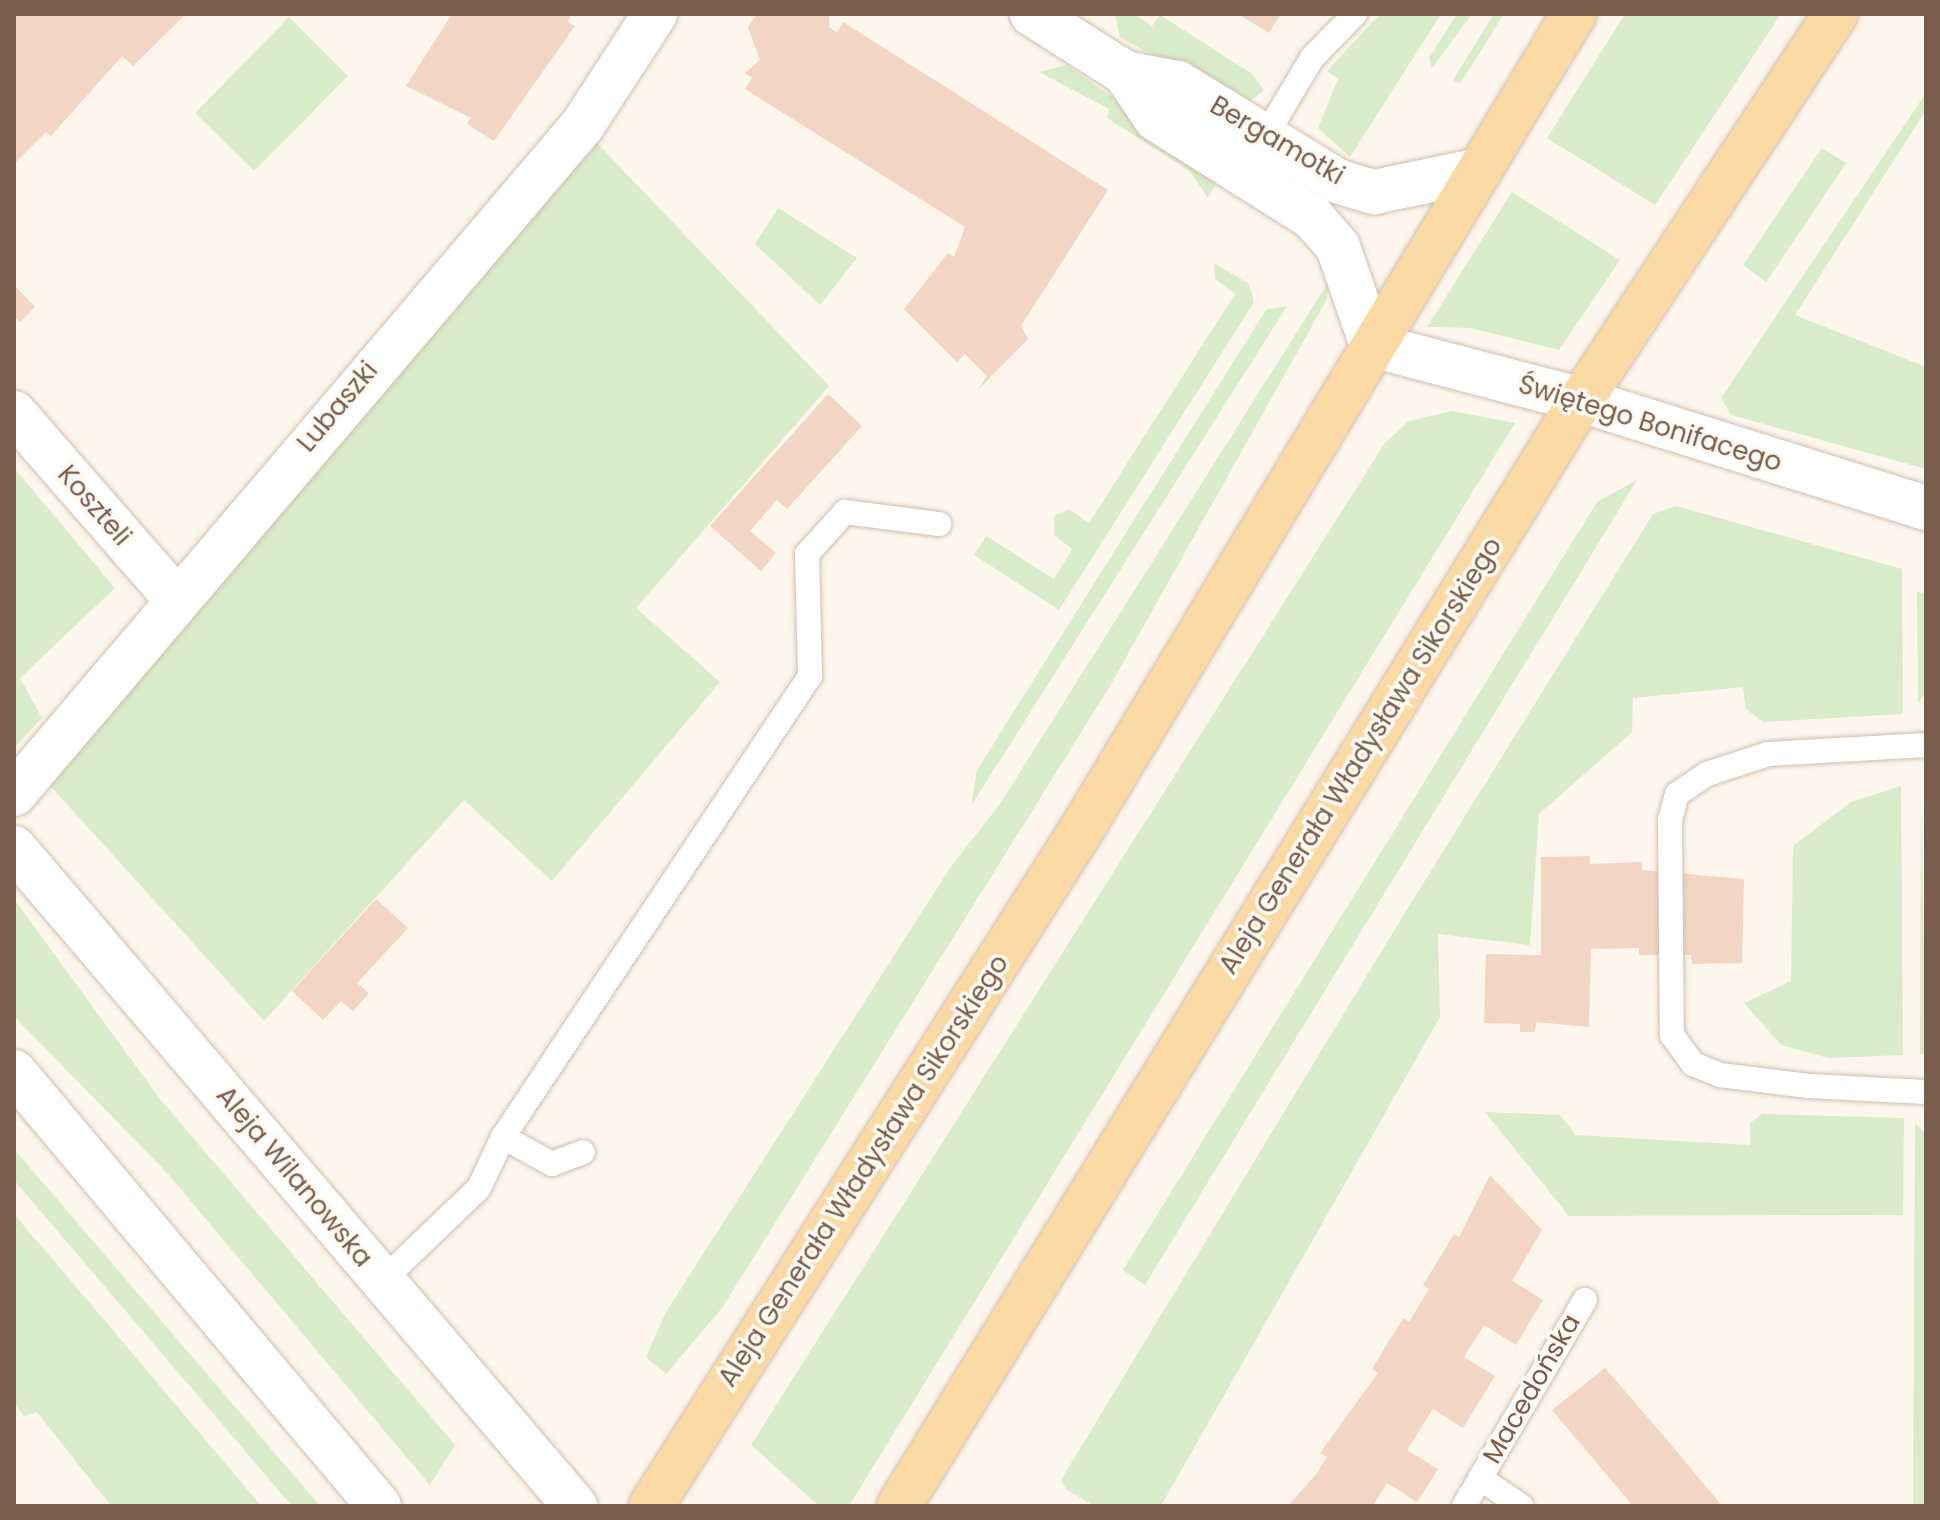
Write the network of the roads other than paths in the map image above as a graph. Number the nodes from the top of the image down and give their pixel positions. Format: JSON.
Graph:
{"nodes":[{"id":1,"x":655,"y":14,"type":"edge"},
{"id":2,"x":1032,"y":14,"type":"edge"},
{"id":3,"x":1355,"y":14,"type":"edge"},
{"id":4,"x":1574,"y":14,"type":"edge"},
{"id":5,"x":1836,"y":14,"type":"edge"},
{"id":6,"x":1125,"y":73,"type":"junction"},
{"id":7,"x":1266,"y":135,"type":"junction"},
{"id":8,"x":1480,"y":170,"type":"junction"},
{"id":9,"x":1372,"y":345,"type":"junction"},
{"id":10,"x":1581,"y":400,"type":"junction"},
{"id":11,"x":14,"y":413,"type":"edge"},
{"id":12,"x":1926,"y":508,"type":"edge"},
{"id":13,"x":939,"y":524,"type":"dead end"},
{"id":14,"x":176,"y":599,"type":"junction"},
{"id":15,"x":1926,"y":745,"type":"edge"},
{"id":16,"x":14,"y":794,"type":"edge"},
{"id":17,"x":14,"y":848,"type":"edge"},
{"id":18,"x":14,"y":1072,"type":"edge"},
{"id":19,"x":1926,"y":1092,"type":"edge"},
{"id":20,"x":503,"y":1137,"type":"junction"},
{"id":21,"x":583,"y":1152,"type":"dead end"},
{"id":22,"x":382,"y":1281,"type":"junction"},
{"id":23,"x":1585,"y":1300,"type":"dead end"},
{"id":24,"x":1480,"y":1478,"type":"junction"},
{"id":25,"x":379,"y":1506,"type":"edge"},
{"id":26,"x":575,"y":1506,"type":"edge"},
{"id":27,"x":651,"y":1506,"type":"edge"},
{"id":28,"x":899,"y":1506,"type":"edge"},
{"id":29,"x":1464,"y":1506,"type":"edge"},
{"id":30,"x":1521,"y":1506,"type":"edge"}],
"edges":[{"from":1,"to":14,"type":"street","name":"Lubaszki"},
{"from":2,"to":6,"type":"street","name":"Bergamotki"},
{"from":3,"to":7,"type":"lane"},
{"from":4,"to":8,"type":"main road","name":"Aleja Generała Władysława Sikorskiego"},
{"from":5,"to":10,"type":"main road","name":"Aleja Generała Władysława Sikorskiego"},
{"from":6,"to":7,"type":"street","name":"Bergamotki"},
{"from":6,"to":9,"type":"street","name":"Bergamotki"},
{"from":7,"to":8,"type":"street","name":"Bergamotki"},
{"from":8,"to":9,"type":"main road","name":"Aleja Generała Władysława Sikorskiego"},
{"from":9,"to":10,"type":"street","name":"Świętego Bonifacego"},
{"from":9,"to":27,"type":"main road","name":"Aleja Generała Władysława Sikorskiego"},
{"from":10,"to":12,"type":"street","name":"Świętego Bonifacego"},
{"from":10,"to":28,"type":"main road","name":"Aleja Generała Władysława Sikorskiego"},
{"from":11,"to":14,"type":"street","name":"Koszteli"},
{"from":13,"to":20,"type":"lane"},
{"from":14,"to":16,"type":"street","name":"Lubaszki"},
{"from":15,"to":19,"type":"lane"},
{"from":17,"to":22,"type":"street","name":"Aleja Wilanowska"},
{"from":18,"to":25,"type":"street"},
{"from":20,"to":21,"type":"lane"},
{"from":20,"to":22,"type":"lane"},
{"from":22,"to":26,"type":"street","name":"Aleja Wilanowska"},
{"from":23,"to":24,"type":"lane","name":"Macedońska"},
{"from":24,"to":29,"type":"lane","name":"Macedońska"},
{"from":24,"to":30,"type":"lane","name":"Macedońska"}]}
